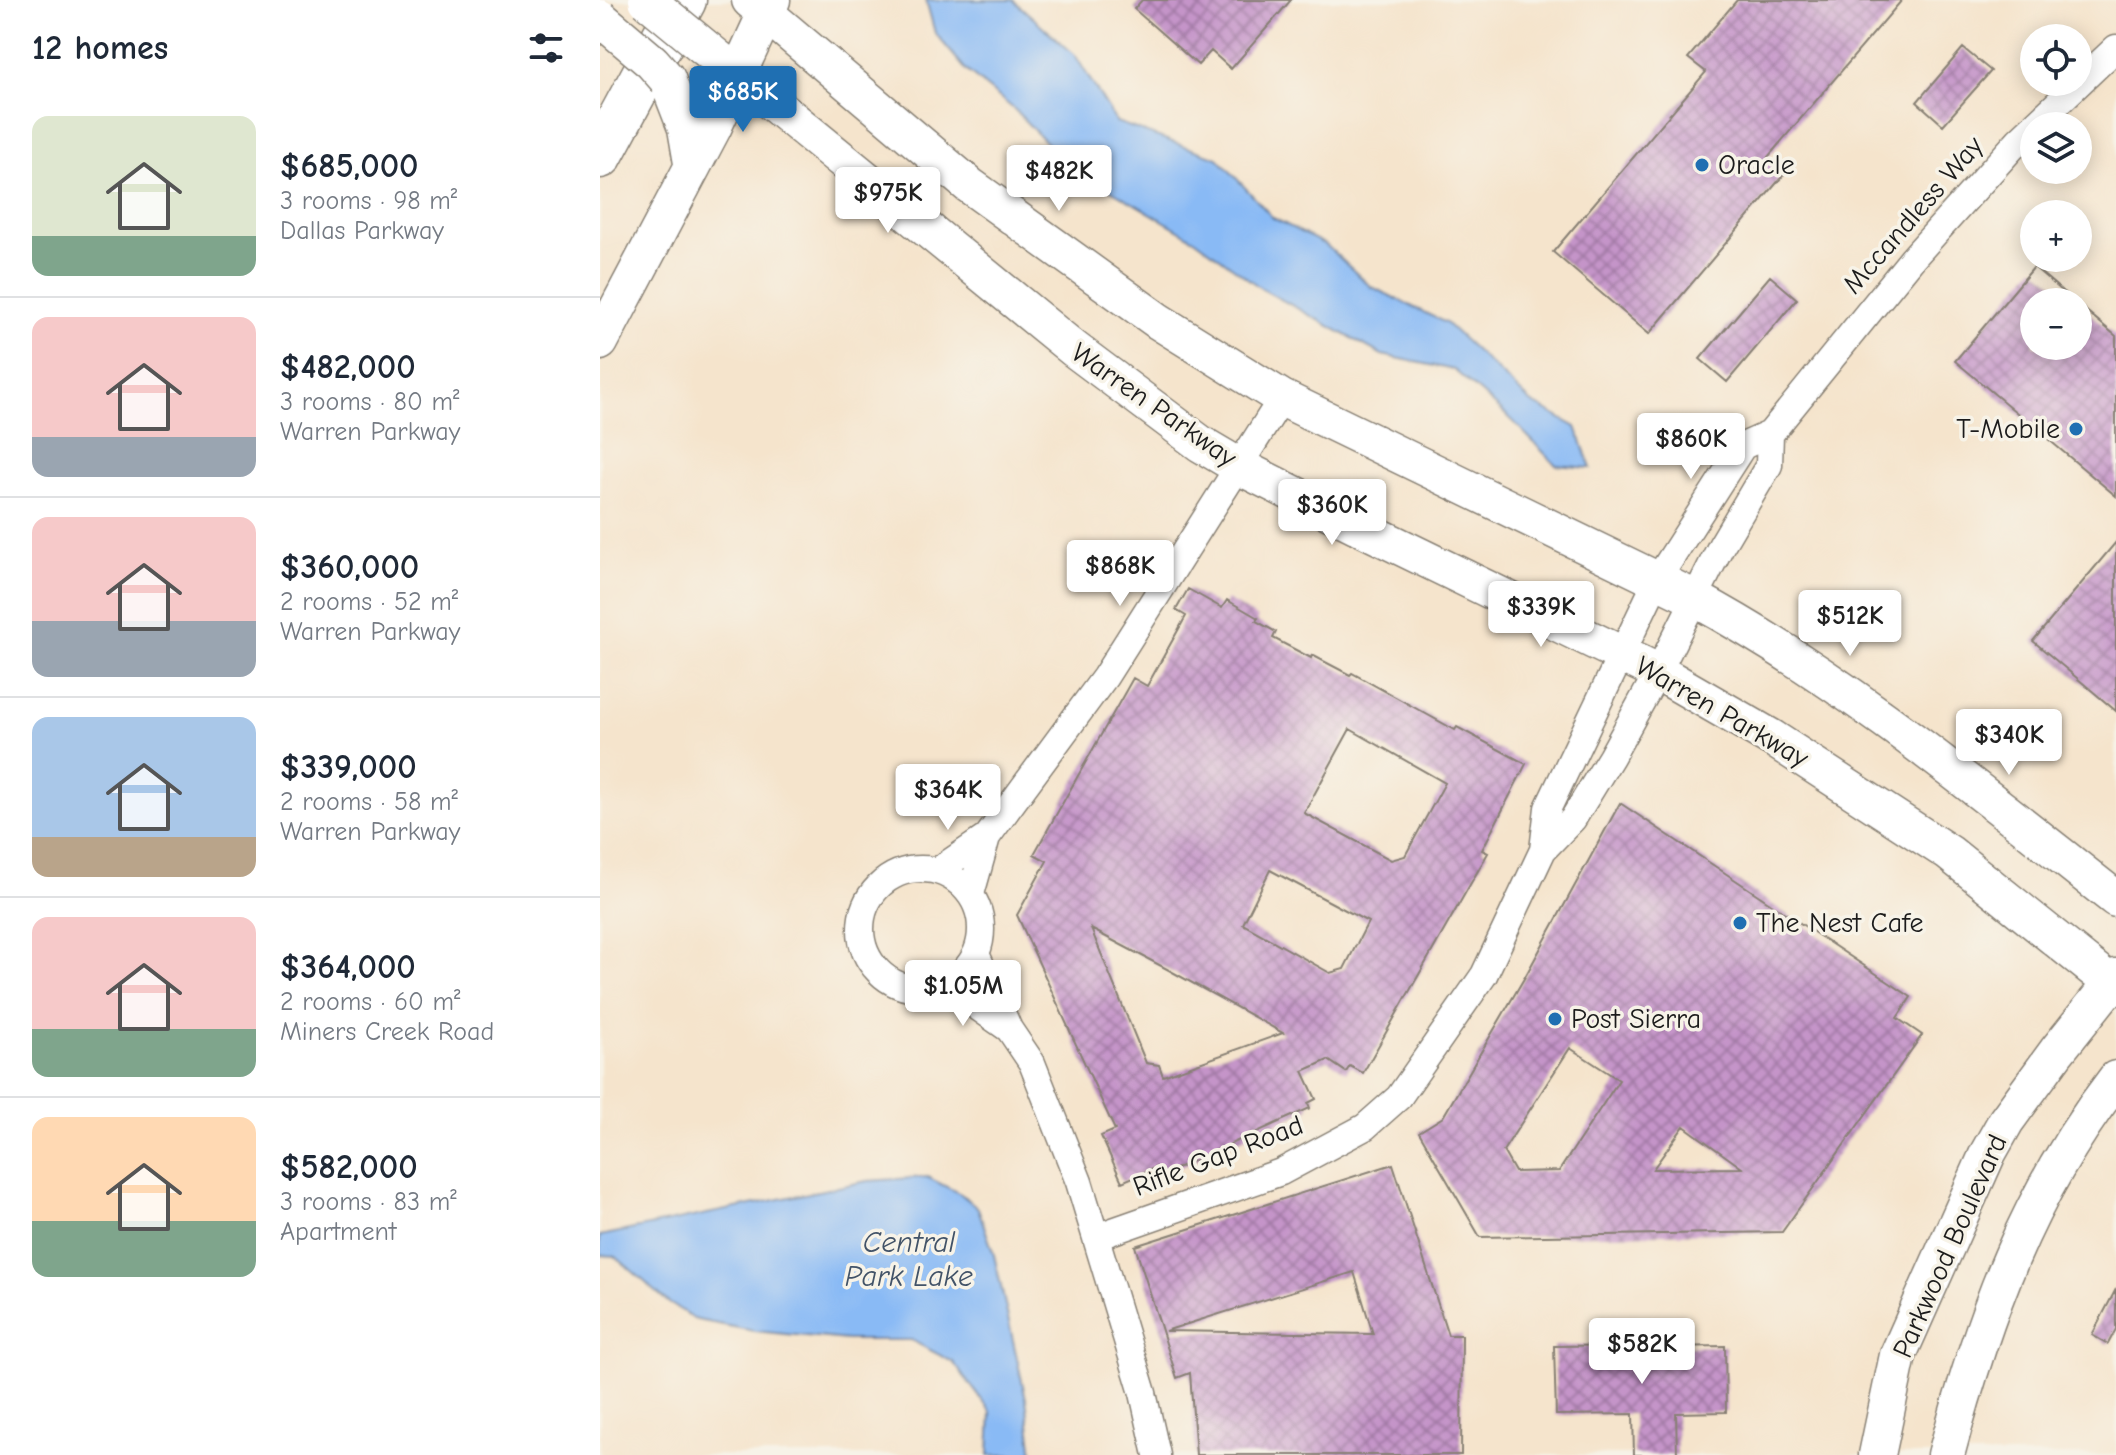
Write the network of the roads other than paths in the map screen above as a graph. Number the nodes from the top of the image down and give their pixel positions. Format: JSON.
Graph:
{"nodes":[{"id":1,"x":647,"y":0,"type":"edge"},
{"id":2,"x":684,"y":0,"type":"edge"},
{"id":3,"x":763,"y":4,"type":"edge"},
{"id":4,"x":600,"y":18,"type":"edge"},
{"id":5,"x":2116,"y":48,"type":"edge"},
{"id":6,"x":738,"y":76,"type":"junction"},
{"id":7,"x":600,"y":156,"type":"edge"},
{"id":8,"x":692,"y":163,"type":"junction"},
{"id":9,"x":600,"y":342,"type":"edge"},
{"id":10,"x":1282,"y":398,"type":"junction"},
{"id":11,"x":1770,"y":434,"type":"junction"},
{"id":12,"x":1240,"y":467,"type":"junction"},
{"id":13,"x":1657,"y":580,"type":"junction"},
{"id":14,"x":1694,"y":598,"type":"junction"},
{"id":15,"x":1623,"y":655,"type":"junction"},
{"id":16,"x":1658,"y":672,"type":"junction"},
{"id":17,"x":987,"y":837,"type":"junction"},
{"id":18,"x":1543,"y":850,"type":"junction"},
{"id":19,"x":937,"y":871,"type":"junction"},
{"id":20,"x":971,"y":894,"type":"junction"},
{"id":21,"x":2116,"y":899,"type":"edge"},
{"id":22,"x":977,"y":956,"type":"junction"},
{"id":23,"x":2114,"y":983,"type":"edge"},
{"id":24,"x":946,"y":985,"type":"junction"},
{"id":25,"x":1009,"y":1029,"type":"junction"},
{"id":26,"x":2116,"y":1079,"type":"edge"},
{"id":27,"x":1096,"y":1237,"type":"junction"},
{"id":28,"x":1157,"y":1455,"type":"edge"},
{"id":29,"x":1877,"y":1455,"type":"edge"},
{"id":30,"x":1946,"y":1455,"type":"edge"}],
"edges":[{"from":1,"to":6,"type":"main road","name":"Warren Parkway","bridge":true},
{"from":2,"to":7,"type":"highway"},
{"from":3,"to":6,"type":"main road"},
{"from":3,"to":10,"type":"main road"},
{"from":4,"to":8,"type":"main road","bridge":true},
{"from":5,"to":11,"type":"street","name":"Mccandless Way"},
{"from":6,"to":8,"type":"main road"},
{"from":6,"to":12,"type":"main road","name":"Warren Parkway"},
{"from":8,"to":9,"type":"main road"},
{"from":10,"to":12,"type":"street"},
{"from":10,"to":13,"type":"main road"},
{"from":11,"to":13,"type":"street","name":"Mccandless Way"},
{"from":11,"to":14,"type":"street"},
{"from":12,"to":15,"type":"main road","name":"Warren Parkway"},
{"from":12,"to":17,"type":"street"},
{"from":13,"to":14,"type":"main road"},
{"from":13,"to":15,"type":"street","name":"Rifle Gap Road"},
{"from":14,"to":16,"type":"street","name":"Rifle Gap Road"},
{"from":14,"to":21,"type":"main road"},
{"from":15,"to":16,"type":"main road","name":"Warren Parkway"},
{"from":15,"to":18,"type":"street","name":"Rifle Gap Road"},
{"from":16,"to":18,"type":"street","name":"Rifle Gap Road"},
{"from":16,"to":23,"type":"main road","name":"Warren Parkway"},
{"from":17,"to":19,"type":"street"},
{"from":17,"to":20,"type":"street"},
{"from":18,"to":27,"type":"street","name":"Rifle Gap Road"},
{"from":19,"to":20,"type":"street"},
{"from":19,"to":24,"type":"street"},
{"from":20,"to":22,"type":"street"},
{"from":22,"to":24,"type":"street"},
{"from":22,"to":25,"type":"street"},
{"from":23,"to":29,"type":"main road","name":"Parkwood Boulevard"},
{"from":24,"to":25,"type":"street"},
{"from":25,"to":27,"type":"street"},
{"from":26,"to":30,"type":"main road"},
{"from":27,"to":28,"type":"street"}]}
